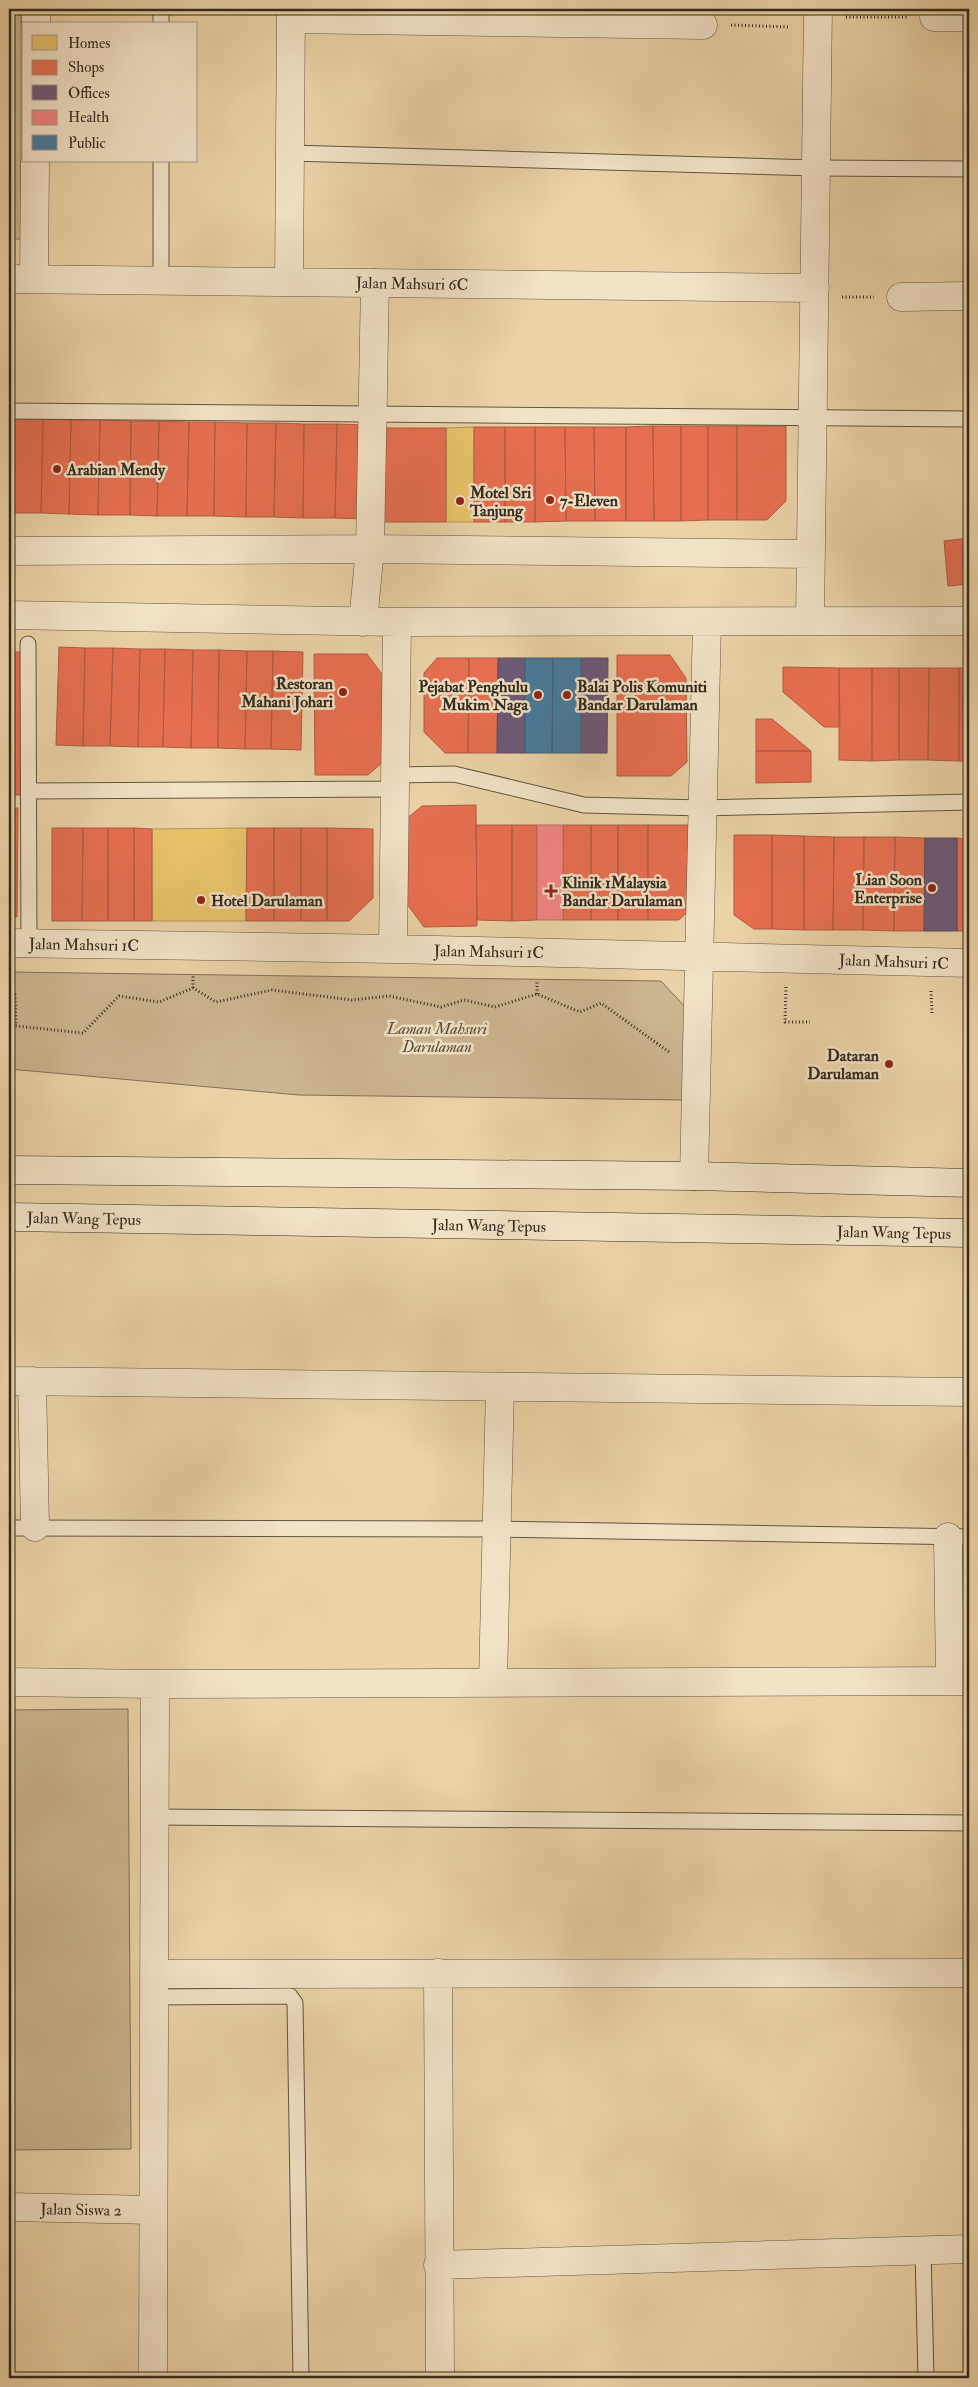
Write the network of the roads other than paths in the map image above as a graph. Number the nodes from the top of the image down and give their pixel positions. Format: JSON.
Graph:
{"nodes":[{"id":1,"x":36,"y":9,"type":"edge"},
{"id":2,"x":161,"y":9,"type":"edge"},
{"id":3,"x":291,"y":14,"type":"edge"},
{"id":4,"x":934,"y":17,"type":"road end"},
{"id":5,"x":969,"y":17,"type":"edge"},
{"id":6,"x":818,"y":18,"type":"edge"},
{"id":7,"x":36,"y":22,"type":"edge"},
{"id":8,"x":161,"y":22,"type":"edge"},
{"id":9,"x":703,"y":25,"type":"road end"},
{"id":10,"x":290,"y":153,"type":"junction"},
{"id":11,"x":35,"y":162,"type":"edge"},
{"id":12,"x":161,"y":162,"type":"edge"},
{"id":13,"x":816,"y":168,"type":"junction"},
{"id":14,"x":969,"y":169,"type":"edge"},
{"id":15,"x":21,"y":279,"type":"edge"},
{"id":16,"x":160,"y":280,"type":"junction"},
{"id":17,"x":289,"y":282,"type":"junction"},
{"id":18,"x":375,"y":283,"type":"junction"},
{"id":19,"x":815,"y":292,"type":"junction"},
{"id":20,"x":969,"y":296,"type":"edge"},
{"id":21,"x":901,"y":297,"type":"road end"},
{"id":22,"x":9,"y":411,"type":"edge"},
{"id":23,"x":374,"y":415,"type":"junction"},
{"id":24,"x":813,"y":418,"type":"junction"},
{"id":25,"x":969,"y":419,"type":"edge"},
{"id":26,"x":370,"y":549,"type":"junction"},
{"id":27,"x":9,"y":551,"type":"edge"},
{"id":28,"x":811,"y":554,"type":"junction"},
{"id":29,"x":9,"y":615,"type":"edge"},
{"id":30,"x":810,"y":621,"type":"junction"},
{"id":31,"x":969,"y":621,"type":"edge"},
{"id":32,"x":363,"y":622,"type":"junction"},
{"id":33,"x":397,"y":622,"type":"junction"},
{"id":34,"x":707,"y":622,"type":"junction"},
{"id":35,"x":28,"y":644,"type":"dead end"},
{"id":36,"x":395,"y":782,"type":"junction"},
{"id":37,"x":29,"y":791,"type":"junction"},
{"id":38,"x":969,"y":802,"type":"edge"},
{"id":39,"x":702,"y":808,"type":"junction"},
{"id":40,"x":19,"y":943,"type":"edge"},
{"id":41,"x":393,"y":949,"type":"junction"},
{"id":42,"x":699,"y":956,"type":"junction"},
{"id":43,"x":969,"y":963,"type":"edge"},
{"id":44,"x":9,"y":1170,"type":"edge"},
{"id":45,"x":694,"y":1176,"type":"junction"},
{"id":46,"x":969,"y":1183,"type":"edge"},
{"id":47,"x":9,"y":1217,"type":"edge"},
{"id":48,"x":969,"y":1233,"type":"edge"},
{"id":49,"x":20,"y":1381,"type":"edge"},
{"id":50,"x":500,"y":1388,"type":"junction"},
{"id":51,"x":969,"y":1392,"type":"edge"},
{"id":52,"x":22,"y":1527,"type":"edge"},
{"id":53,"x":496,"y":1529,"type":"junction"},
{"id":54,"x":959,"y":1537,"type":"edge"},
{"id":55,"x":960,"y":1681,"type":"edge"},
{"id":56,"x":9,"y":1682,"type":"edge"},
{"id":57,"x":493,"y":1682,"type":"junction"},
{"id":58,"x":155,"y":1684,"type":"junction"},
{"id":59,"x":153,"y":1817,"type":"junction"},
{"id":60,"x":969,"y":1823,"type":"edge"},
{"id":61,"x":438,"y":1973,"type":"junction"},
{"id":62,"x":969,"y":1973,"type":"edge"},
{"id":63,"x":155,"y":1986,"type":"junction"},
{"id":64,"x":9,"y":2208,"type":"edge"},
{"id":65,"x":153,"y":2210,"type":"junction"},
{"id":66,"x":969,"y":2248,"type":"edge"},
{"id":67,"x":923,"y":2250,"type":"junction"},
{"id":68,"x":438,"y":2265,"type":"junction"},
{"id":69,"x":153,"y":2378,"type":"edge"},
{"id":70,"x":300,"y":2378,"type":"edge"},
{"id":71,"x":440,"y":2378,"type":"edge"},
{"id":72,"x":926,"y":2378,"type":"edge"}],
"edges":[{"from":1,"to":7,"type":"street"},
{"from":2,"to":8,"type":"lane"},
{"from":3,"to":9,"type":"street"},
{"from":3,"to":10,"type":"street"},
{"from":4,"to":5,"type":"street"},
{"from":6,"to":13,"type":"street"},
{"from":10,"to":13,"type":"lane"},
{"from":10,"to":17,"type":"street"},
{"from":11,"to":15,"type":"street"},
{"from":12,"to":16,"type":"lane"},
{"from":13,"to":14,"type":"lane"},
{"from":13,"to":19,"type":"street"},
{"from":15,"to":16,"type":"street","name":"Jalan Mahsuri 6C"},
{"from":16,"to":17,"type":"street","name":"Jalan Mahsuri 6C"},
{"from":17,"to":18,"type":"street","name":"Jalan Mahsuri 6C"},
{"from":18,"to":19,"type":"street","name":"Jalan Mahsuri 6C"},
{"from":18,"to":23,"type":"street"},
{"from":19,"to":24,"type":"street"},
{"from":20,"to":21,"type":"street"},
{"from":22,"to":23,"type":"lane"},
{"from":23,"to":24,"type":"lane"},
{"from":23,"to":26,"type":"street"},
{"from":24,"to":25,"type":"lane"},
{"from":24,"to":28,"type":"street"},
{"from":26,"to":27,"type":"street"},
{"from":26,"to":28,"type":"street"},
{"from":26,"to":32,"type":"street"},
{"from":28,"to":30,"type":"street"},
{"from":29,"to":32,"type":"street"},
{"from":30,"to":31,"type":"street"},
{"from":30,"to":34,"type":"street"},
{"from":32,"to":33,"type":"street"},
{"from":33,"to":34,"type":"street"},
{"from":33,"to":36,"type":"street"},
{"from":34,"to":39,"type":"street"},
{"from":35,"to":37,"type":"lane"},
{"from":36,"to":37,"type":"lane"},
{"from":36,"to":39,"type":"lane"},
{"from":36,"to":41,"type":"street"},
{"from":37,"to":40,"type":"lane"},
{"from":38,"to":39,"type":"lane"},
{"from":39,"to":42,"type":"street"},
{"from":40,"to":41,"type":"street","name":"Jalan Mahsuri 1C"},
{"from":41,"to":42,"type":"street","name":"Jalan Mahsuri 1C"},
{"from":42,"to":43,"type":"street","name":"Jalan Mahsuri 1C"},
{"from":42,"to":45,"type":"street"},
{"from":44,"to":45,"type":"street"},
{"from":45,"to":46,"type":"street"},
{"from":47,"to":48,"type":"street","name":"Jalan Wang Tepus"},
{"from":49,"to":50,"type":"street"},
{"from":49,"to":52,"type":"street"},
{"from":50,"to":51,"type":"street"},
{"from":50,"to":53,"type":"street"},
{"from":52,"to":53,"type":"lane"},
{"from":53,"to":54,"type":"lane"},
{"from":53,"to":57,"type":"street"},
{"from":54,"to":55,"type":"street"},
{"from":55,"to":57,"type":"street"},
{"from":56,"to":58,"type":"street"},
{"from":57,"to":58,"type":"street"},
{"from":58,"to":59,"type":"street"},
{"from":59,"to":60,"type":"lane"},
{"from":59,"to":63,"type":"street"},
{"from":61,"to":62,"type":"street"},
{"from":61,"to":63,"type":"street"},
{"from":61,"to":68,"type":"street"},
{"from":63,"to":65,"type":"street"},
{"from":63,"to":70,"type":"lane"},
{"from":64,"to":65,"type":"street","name":"Jalan Siswa 2"},
{"from":65,"to":69,"type":"street"},
{"from":66,"to":67,"type":"street"},
{"from":67,"to":68,"type":"street"},
{"from":67,"to":72,"type":"lane"},
{"from":68,"to":71,"type":"street"}]}
